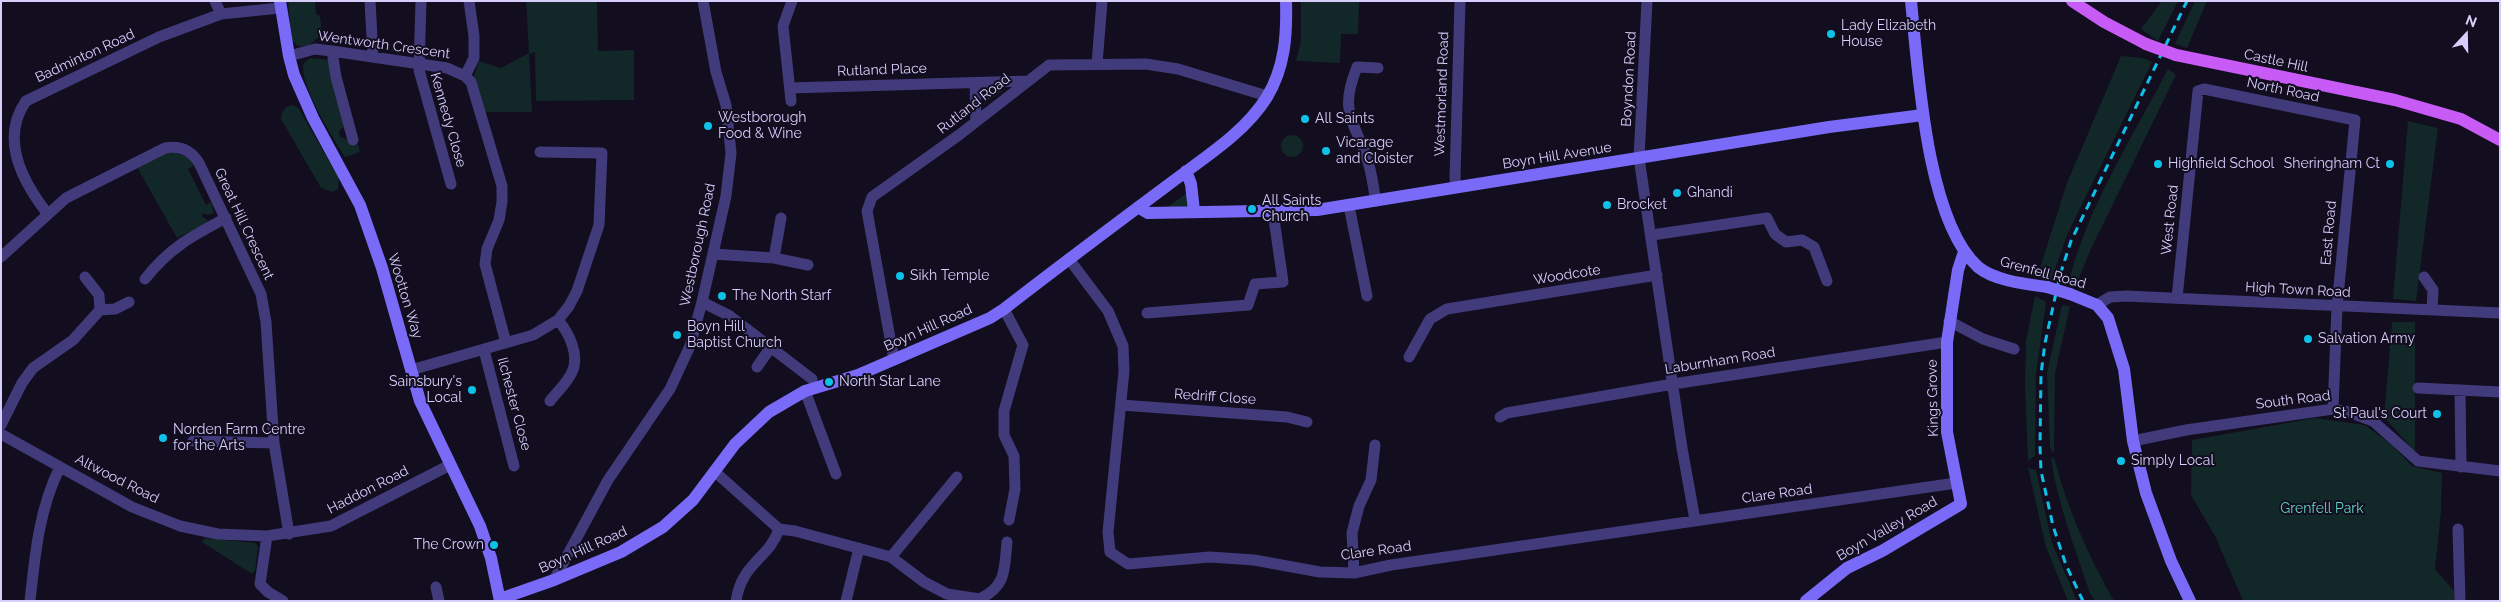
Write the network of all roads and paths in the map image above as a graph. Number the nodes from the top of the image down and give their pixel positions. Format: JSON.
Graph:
{"nodes":[{"id":1,"x":215,"y":1,"type":"edge"},
{"id":2,"x":370,"y":1,"type":"edge"},
{"id":3,"x":421,"y":1,"type":"edge"},
{"id":4,"x":469,"y":1,"type":"edge"},
{"id":5,"x":703,"y":1,"type":"edge"},
{"id":6,"x":792,"y":1,"type":"edge"},
{"id":7,"x":1102,"y":1,"type":"edge"},
{"id":8,"x":1286,"y":1,"type":"edge"},
{"id":9,"x":1460,"y":1,"type":"edge"},
{"id":10,"x":1647,"y":1,"type":"edge"},
{"id":11,"x":1911,"y":1,"type":"edge"},
{"id":12,"x":2072,"y":1,"type":"edge"},
{"id":13,"x":280,"y":5,"type":"edge"},
{"id":14,"x":221,"y":14,"type":"junction"},
{"id":15,"x":332,"y":50,"type":"junction"},
{"id":16,"x":289,"y":56,"type":"junction"},
{"id":17,"x":373,"y":56,"type":"junction"},
{"id":18,"x":420,"y":63,"type":"junction"},
{"id":19,"x":1097,"y":64,"type":"junction"},
{"id":20,"x":1378,"y":68,"type":"dead end"},
{"id":21,"x":465,"y":76,"type":"junction"},
{"id":22,"x":1027,"y":82,"type":"junction"},
{"id":23,"x":974,"y":83,"type":"junction"},
{"id":24,"x":790,"y":88,"type":"junction"},
{"id":25,"x":2204,"y":89,"type":"joint"},
{"id":26,"x":1267,"y":96,"type":"junction"},
{"id":27,"x":791,"y":101,"type":"dead end"},
{"id":28,"x":1923,"y":115,"type":"junction"},
{"id":29,"x":2355,"y":120,"type":"joint"},
{"id":30,"x":976,"y":121,"type":"junction"},
{"id":31,"x":2482,"y":130,"type":"junction"},
{"id":32,"x":2500,"y":132,"type":"edge"},
{"id":33,"x":353,"y":140,"type":"dead end"},
{"id":34,"x":2500,"y":140,"type":"edge"},
{"id":35,"x":540,"y":152,"type":"dead end"},
{"id":36,"x":1639,"y":158,"type":"junction"},
{"id":37,"x":1186,"y":171,"type":"junction"},
{"id":38,"x":450,"y":184,"type":"dead end"},
{"id":39,"x":1456,"y":187,"type":"junction"},
{"id":40,"x":1376,"y":201,"type":"junction"},
{"id":41,"x":1349,"y":206,"type":"junction"},
{"id":42,"x":1138,"y":208,"type":"junction"},
{"id":43,"x":1194,"y":212,"type":"junction"},
{"id":44,"x":1273,"y":212,"type":"junction"},
{"id":45,"x":47,"y":213,"type":"junction"},
{"id":46,"x":226,"y":218,"type":"junction"},
{"id":47,"x":781,"y":218,"type":"dead end"},
{"id":48,"x":1652,"y":235,"type":"junction"},
{"id":49,"x":1964,"y":252,"type":"junction"},
{"id":50,"x":713,"y":254,"type":"junction"},
{"id":51,"x":1,"y":257,"type":"edge"},
{"id":52,"x":774,"y":258,"type":"junction"},
{"id":53,"x":1069,"y":259,"type":"junction"},
{"id":54,"x":808,"y":265,"type":"dead end"},
{"id":55,"x":1657,"y":275,"type":"junction"},
{"id":56,"x":85,"y":277,"type":"dead end"},
{"id":57,"x":2424,"y":277,"type":"dead end"},
{"id":58,"x":145,"y":279,"type":"dead end"},
{"id":59,"x":1827,"y":281,"type":"dead end"},
{"id":60,"x":1367,"y":296,"type":"dead end"},
{"id":61,"x":2177,"y":298,"type":"junction"},
{"id":62,"x":130,"y":302,"type":"dead end"},
{"id":63,"x":702,"y":302,"type":"junction"},
{"id":64,"x":2097,"y":305,"type":"junction"},
{"id":65,"x":2337,"y":307,"type":"junction"},
{"id":66,"x":1004,"y":309,"type":"junction"},
{"id":67,"x":100,"y":310,"type":"junction"},
{"id":68,"x":2432,"y":310,"type":"junction"},
{"id":69,"x":1147,"y":313,"type":"dead end"},
{"id":70,"x":2500,"y":313,"type":"edge"},
{"id":71,"x":558,"y":320,"type":"junction"},
{"id":72,"x":1949,"y":320,"type":"junction"},
{"id":73,"x":1947,"y":342,"type":"junction"},
{"id":74,"x":506,"y":343,"type":"junction"},
{"id":75,"x":770,"y":347,"type":"junction"},
{"id":76,"x":2014,"y":349,"type":"dead end"},
{"id":77,"x":484,"y":350,"type":"junction"},
{"id":78,"x":1409,"y":357,"type":"dead end"},
{"id":79,"x":894,"y":360,"type":"junction"},
{"id":80,"x":756,"y":367,"type":"dead end"},
{"id":81,"x":411,"y":370,"type":"junction"},
{"id":82,"x":812,"y":379,"type":"dead end"},
{"id":83,"x":1672,"y":384,"type":"junction"},
{"id":84,"x":2418,"y":388,"type":"dead end"},
{"id":85,"x":2460,"y":390,"type":"junction"},
{"id":86,"x":805,"y":391,"type":"junction"},
{"id":87,"x":2500,"y":392,"type":"edge"},
{"id":88,"x":550,"y":401,"type":"dead end"},
{"id":89,"x":1121,"y":405,"type":"junction"},
{"id":90,"x":2333,"y":409,"type":"junction"},
{"id":91,"x":1500,"y":417,"type":"dead end"},
{"id":92,"x":1307,"y":422,"type":"dead end"},
{"id":93,"x":1,"y":425,"type":"edge"},
{"id":94,"x":1,"y":434,"type":"edge"},
{"id":95,"x":2133,"y":440,"type":"junction"},
{"id":96,"x":193,"y":441,"type":"dead end"},
{"id":97,"x":274,"y":443,"type":"junction"},
{"id":98,"x":1375,"y":445,"type":"dead end"},
{"id":99,"x":450,"y":465,"type":"junction"},
{"id":100,"x":514,"y":466,"type":"dead end"},
{"id":101,"x":60,"y":467,"type":"junction"},
{"id":102,"x":2461,"y":467,"type":"junction"},
{"id":103,"x":714,"y":471,"type":"junction"},
{"id":104,"x":2500,"y":471,"type":"edge"},
{"id":105,"x":836,"y":474,"type":"dead end"},
{"id":106,"x":957,"y":477,"type":"dead end"},
{"id":107,"x":1956,"y":483,"type":"junction"},
{"id":108,"x":1961,"y":504,"type":"joint"},
{"id":109,"x":1008,"y":520,"type":"dead end"},
{"id":110,"x":1696,"y":520,"type":"junction"},
{"id":111,"x":779,"y":529,"type":"junction"},
{"id":112,"x":2458,"y":529,"type":"dead end"},
{"id":113,"x":289,"y":534,"type":"junction"},
{"id":114,"x":267,"y":536,"type":"junction"},
{"id":115,"x":1007,"y":542,"type":"dead end"},
{"id":116,"x":859,"y":548,"type":"junction"},
{"id":117,"x":891,"y":557,"type":"junction"},
{"id":118,"x":1354,"y":573,"type":"junction"},
{"id":119,"x":554,"y":580,"type":"junction"},
{"id":120,"x":436,"y":587,"type":"dead end"},
{"id":121,"x":500,"y":600,"type":"edge"},
{"id":122,"x":30,"y":601,"type":"edge"},
{"id":123,"x":283,"y":601,"type":"edge"},
{"id":124,"x":439,"y":601,"type":"edge"},
{"id":125,"x":736,"y":601,"type":"edge"},
{"id":126,"x":846,"y":601,"type":"edge"},
{"id":127,"x":1806,"y":601,"type":"edge"},
{"id":128,"x":2190,"y":601,"type":"edge"},
{"id":129,"x":2460,"y":601,"type":"edge"}],
"edges":[{"from":1,"to":14,"type":"street"},
{"from":2,"to":17,"type":"street"},
{"from":3,"to":18,"type":"street","name":"Kennedy Close"},
{"from":4,"to":21,"type":"street"},
{"from":5,"to":50,"type":"street","name":"Westborough Road"},
{"from":6,"to":24,"type":"street"},
{"from":7,"to":19,"type":"street"},
{"from":8,"to":26,"type":"street","name":"Boyn Hill Road"},
{"from":9,"to":39,"type":"street","name":"Westmorland Road"},
{"from":10,"to":36,"type":"street","name":"Boyndon Road"},
{"from":11,"to":28,"type":"street","name":"Grenfell Road"},
{"from":12,"to":31,"type":"main road","name":"Castle Hill","bridge":true},
{"from":13,"to":14,"type":"street","name":"Badminton Road"},
{"from":13,"to":16,"type":"street","name":"Wootton Way"},
{"from":14,"to":45,"type":"street","name":"Badminton Road"},
{"from":15,"to":16,"type":"street","name":"Wentworth Crescent"},
{"from":15,"to":17,"type":"street","name":"Wentworth Crescent"},
{"from":15,"to":33,"type":"street"},
{"from":16,"to":81,"type":"street","name":"Wootton Way"},
{"from":17,"to":18,"type":"street","name":"Wentworth Crescent"},
{"from":18,"to":21,"type":"street","name":"Wentworth Crescent"},
{"from":18,"to":38,"type":"street","name":"Kennedy Close"},
{"from":19,"to":22,"type":"street","name":"Rutland Road"},
{"from":19,"to":26,"type":"street","name":"Rutland Road"},
{"from":20,"to":40,"type":"street"},
{"from":21,"to":74,"type":"street"},
{"from":22,"to":23,"type":"street","name":"Rutland Place"},
{"from":22,"to":30,"type":"street","name":"Rutland Road"},
{"from":23,"to":24,"type":"street","name":"Rutland Place"},
{"from":23,"to":30,"type":"street"},
{"from":24,"to":27,"type":"street"},
{"from":25,"to":29,"type":"street","name":"North Road"},
{"from":25,"to":61,"type":"street","name":"West Road"},
{"from":26,"to":37,"type":"street","name":"Boyn Hill Road"},
{"from":28,"to":36,"type":"street","name":"Boyn Hill Avenue"},
{"from":28,"to":49,"type":"street","name":"Grenfell Road"},
{"from":29,"to":65,"type":"street","name":"East Road"},
{"from":30,"to":79,"type":"street","name":"Rutland Road"},
{"from":31,"to":32,"type":"main road"},
{"from":31,"to":34,"type":"main road","name":"Castle Hill"},
{"from":35,"to":71,"type":"street"},
{"from":36,"to":39,"type":"street","name":"Boyn Hill Avenue"},
{"from":36,"to":48,"type":"street","name":"Boyndon Road"},
{"from":37,"to":42,"type":"street","name":"Boyn Hill Road"},
{"from":37,"to":43,"type":"street"},
{"from":39,"to":40,"type":"street","name":"Boyn Hill Avenue"},
{"from":40,"to":41,"type":"street","name":"Boyn Hill Avenue"},
{"from":41,"to":44,"type":"street","name":"Boyn Hill Avenue"},
{"from":41,"to":60,"type":"street"},
{"from":42,"to":43,"type":"street","name":"Boyn Hill Avenue"},
{"from":42,"to":53,"type":"street","name":"Boyn Hill Road"},
{"from":43,"to":44,"type":"street","name":"Boyn Hill Avenue"},
{"from":44,"to":69,"type":"street"},
{"from":45,"to":46,"type":"street","name":"Great Hill Crescent"},
{"from":45,"to":51,"type":"street","name":"Great Hill Crescent"},
{"from":46,"to":58,"type":"street"},
{"from":46,"to":97,"type":"street","name":"Great Hill Crescent"},
{"from":47,"to":52,"type":"street"},
{"from":48,"to":55,"type":"street","name":"Boyndon Road"},
{"from":48,"to":59,"type":"street"},
{"from":49,"to":64,"type":"street","name":"Grenfell Road","bridge":true},
{"from":49,"to":72,"type":"street","name":"Kings Grove"},
{"from":50,"to":52,"type":"street"},
{"from":50,"to":63,"type":"street","name":"Westborough Road"},
{"from":52,"to":54,"type":"street"},
{"from":53,"to":66,"type":"street","name":"Boyn Hill Road"},
{"from":53,"to":89,"type":"street","name":"Clare Road"},
{"from":55,"to":78,"type":"street","name":"Woodcote"},
{"from":55,"to":83,"type":"street","name":"Boyndon Road"},
{"from":56,"to":67,"type":"street"},
{"from":57,"to":68,"type":"street"},
{"from":61,"to":64,"type":"street","name":"High Town Road"},
{"from":61,"to":65,"type":"street","name":"High Town Road"},
{"from":62,"to":67,"type":"street"},
{"from":63,"to":75,"type":"street"},
{"from":63,"to":119,"type":"street","name":"Westborough Road"},
{"from":64,"to":95,"type":"street","name":"Grenfell Road"},
{"from":65,"to":68,"type":"street","name":"High Town Road"},
{"from":65,"to":90,"type":"street","name":"East Road"},
{"from":66,"to":79,"type":"street","name":"Boyn Hill Road"},
{"from":66,"to":109,"type":"street"},
{"from":67,"to":93,"type":"street"},
{"from":68,"to":70,"type":"street","name":"High Town Road"},
{"from":71,"to":74,"type":"street"},
{"from":71,"to":88,"type":"street"},
{"from":72,"to":73,"type":"street","name":"Kings Grove"},
{"from":72,"to":76,"type":"street"},
{"from":73,"to":83,"type":"street","name":"Laburnham Road"},
{"from":73,"to":107,"type":"street","name":"Kings Grove"},
{"from":74,"to":77,"type":"street"},
{"from":75,"to":80,"type":"street"},
{"from":75,"to":82,"type":"street"},
{"from":77,"to":81,"type":"street"},
{"from":77,"to":100,"type":"street","name":"Ilchester Close"},
{"from":79,"to":86,"type":"street","name":"Boyn Hill Road"},
{"from":81,"to":99,"type":"street","name":"Wootton Way"},
{"from":83,"to":91,"type":"street","name":"Laburnham Road"},
{"from":83,"to":110,"type":"street","name":"Boyndon Road"},
{"from":84,"to":85,"type":"street"},
{"from":85,"to":87,"type":"street"},
{"from":85,"to":102,"type":"street"},
{"from":86,"to":103,"type":"street","name":"Boyn Hill Road"},
{"from":86,"to":105,"type":"street"},
{"from":89,"to":92,"type":"street","name":"Redriff Close"},
{"from":89,"to":118,"type":"street","name":"Clare Road"},
{"from":90,"to":95,"type":"street","name":"South Road"},
{"from":90,"to":102,"type":"street","name":"South Road"},
{"from":94,"to":101,"type":"street","name":"Altwood Road"},
{"from":95,"to":128,"type":"street","name":"Grenfell Road"},
{"from":96,"to":97,"type":"street"},
{"from":97,"to":113,"type":"street","name":"Great Hill Crescent"},
{"from":98,"to":118,"type":"street"},
{"from":99,"to":113,"type":"street","name":"Haddon Road"},
{"from":99,"to":121,"type":"street","name":"Wootton Way"},
{"from":101,"to":114,"type":"street","name":"Altwood Road"},
{"from":101,"to":122,"type":"street"},
{"from":102,"to":104,"type":"street","name":"South Road"},
{"from":103,"to":111,"type":"street"},
{"from":103,"to":119,"type":"street","name":"Boyn Hill Road"},
{"from":106,"to":117,"type":"street"},
{"from":107,"to":108,"type":"street","name":"Kings Grove"},
{"from":107,"to":110,"type":"street","name":"Clare Road"},
{"from":108,"to":127,"type":"street","name":"Boyn Valley Road"},
{"from":110,"to":118,"type":"street","name":"Clare Road"},
{"from":111,"to":116,"type":"street"},
{"from":111,"to":125,"type":"street"},
{"from":112,"to":129,"type":"street"},
{"from":113,"to":114,"type":"street","name":"Haddon Road"},
{"from":114,"to":123,"type":"street"},
{"from":115,"to":117,"type":"street"},
{"from":116,"to":117,"type":"street"},
{"from":116,"to":126,"type":"street"},
{"from":119,"to":121,"type":"street","name":"Boyn Hill Road"},
{"from":120,"to":124,"type":"street"}]}
